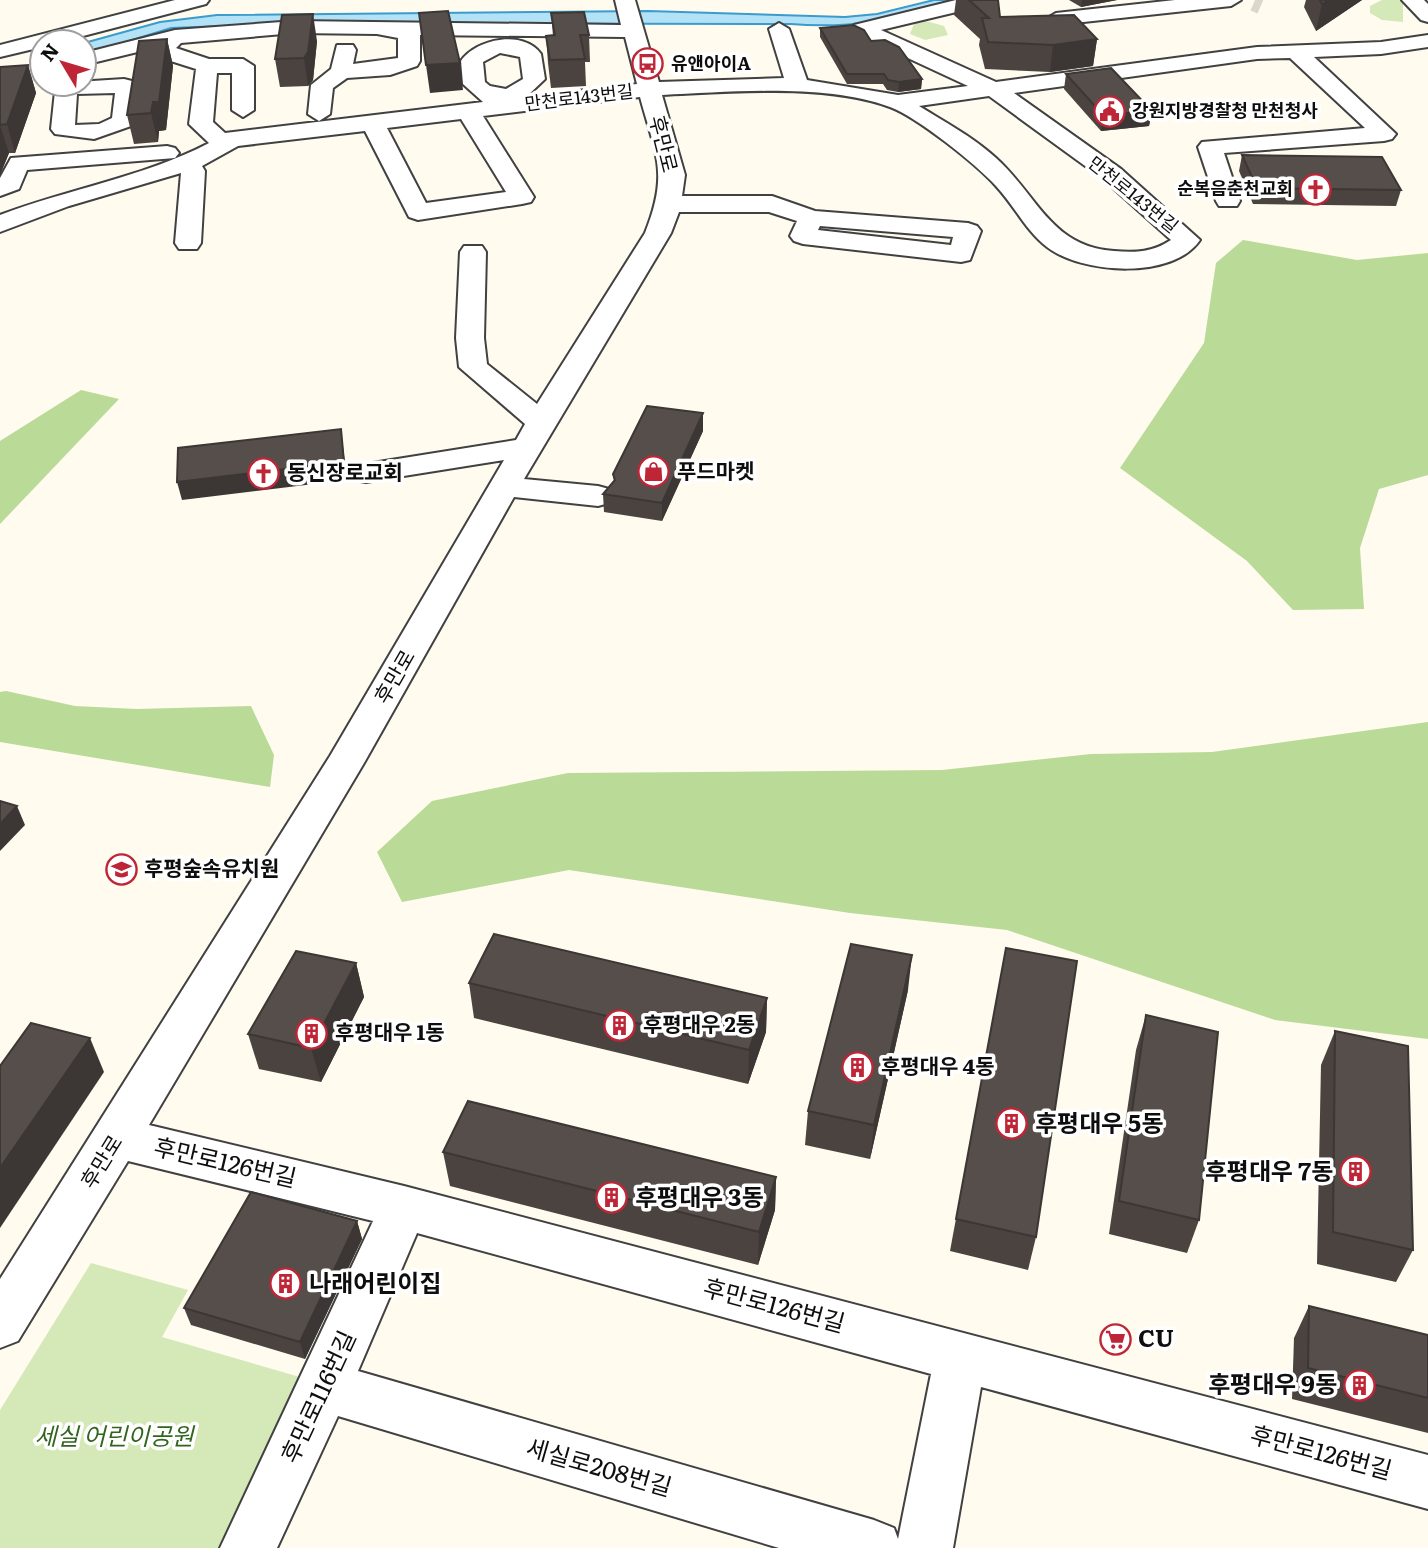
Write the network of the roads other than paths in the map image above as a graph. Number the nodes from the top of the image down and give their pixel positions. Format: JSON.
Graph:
{"nodes":[{"id":1,"x":199,"y":0,"type":"edge"},
{"id":2,"x":969,"y":0,"type":"edge"},
{"id":3,"x":1230,"y":0,"type":"edge"},
{"id":4,"x":1412,"y":0,"type":"edge"},
{"id":5,"x":1113,"y":6,"type":"edge"},
{"id":6,"x":1428,"y":16,"type":"edge"},
{"id":7,"x":629,"y":17,"type":"edge"},
{"id":8,"x":1056,"y":19,"type":"edge"},
{"id":9,"x":348,"y":29,"type":"junction"},
{"id":10,"x":779,"y":29,"type":"dead end"},
{"id":11,"x":174,"y":30,"type":"junction"},
{"id":12,"x":1143,"y":32,"type":"dead end"},
{"id":13,"x":1428,"y":41,"type":"edge"},
{"id":14,"x":1161,"y":46,"type":"dead end"},
{"id":15,"x":0,"y":51,"type":"edge"},
{"id":16,"x":1295,"y":51,"type":"junction"},
{"id":17,"x":98,"y":55,"type":"edge"},
{"id":18,"x":206,"y":66,"type":"junction"},
{"id":19,"x":1172,"y":66,"type":"junction"},
{"id":20,"x":341,"y":72,"type":"junction"},
{"id":21,"x":100,"y":85,"type":"joint"},
{"id":22,"x":798,"y":86,"type":"junction"},
{"id":23,"x":649,"y":89,"type":"junction"},
{"id":24,"x":995,"y":90,"type":"junction"},
{"id":25,"x":508,"y":96,"type":"dead end"},
{"id":26,"x":61,"y":98,"type":"edge"},
{"id":27,"x":898,"y":102,"type":"junction"},
{"id":28,"x":243,"y":110,"type":"dead end"},
{"id":29,"x":469,"y":113,"type":"junction"},
{"id":30,"x":319,"y":114,"type":"junction"},
{"id":31,"x":96,"y":120,"type":"dead end"},
{"id":32,"x":201,"y":124,"type":"junction"},
{"id":33,"x":373,"y":124,"type":"junction"},
{"id":34,"x":221,"y":146,"type":"junction"},
{"id":35,"x":189,"y":163,"type":"junction"},
{"id":36,"x":0,"y":189,"type":"edge"},
{"id":37,"x":1228,"y":201,"type":"dead end"},
{"id":38,"x":669,"y":204,"type":"junction"},
{"id":39,"x":811,"y":218,"type":"junction"},
{"id":40,"x":0,"y":224,"type":"edge"},
{"id":41,"x":188,"y":243,"type":"dead end"},
{"id":42,"x":473,"y":252,"type":"dead end"},
{"id":43,"x":534,"y":434,"type":"junction"},
{"id":44,"x":366,"y":473,"type":"dead end"},
{"id":45,"x":504,"y":487,"type":"junction"},
{"id":46,"x":598,"y":496,"type":"dead end"},
{"id":47,"x":117,"y":1138,"type":"junction"},
{"id":48,"x":404,"y":1207,"type":"junction"},
{"id":49,"x":0,"y":1324,"type":"edge"},
{"id":50,"x":961,"y":1356,"type":"junction"},
{"id":51,"x":325,"y":1388,"type":"junction"},
{"id":52,"x":1428,"y":1482,"type":"edge"},
{"id":53,"x":248,"y":1548,"type":"edge"},
{"id":54,"x":874,"y":1548,"type":"edge"},
{"id":55,"x":925,"y":1548,"type":"edge"}],
"edges":[{"from":1,"to":11,"type":"street"},
{"from":2,"to":24,"type":"street"},
{"from":3,"to":5,"type":"street"},
{"from":4,"to":6,"type":"street"},
{"from":5,"to":8,"type":"street"},
{"from":5,"to":12,"type":"street"},
{"from":7,"to":11,"type":"street"},
{"from":7,"to":23,"type":"street","name":"후만로"},
{"from":9,"to":11,"type":"street"},
{"from":9,"to":20,"type":"street"},
{"from":9,"to":20,"type":"street"},
{"from":10,"to":22,"type":"street"},
{"from":11,"to":15,"type":"street"},
{"from":11,"to":17,"type":"street"},
{"from":11,"to":18,"type":"street"},
{"from":13,"to":16,"type":"street","name":"만천로143번길"},
{"from":14,"to":19,"type":"street"},
{"from":16,"to":19,"type":"street","name":"만천로143번길"},
{"from":16,"to":37,"type":"street"},
{"from":18,"to":28,"type":"street"},
{"from":18,"to":32,"type":"street"},
{"from":19,"to":24,"type":"street","name":"만천로143번길"},
{"from":20,"to":30,"type":"street"},
{"from":21,"to":26,"type":"street"},
{"from":21,"to":31,"type":"street"},
{"from":22,"to":23,"type":"street","name":"만천로143번길"},
{"from":22,"to":27,"type":"street","name":"만천로143번길"},
{"from":23,"to":29,"type":"street","name":"만천로143번길"},
{"from":23,"to":38,"type":"street","name":"후만로"},
{"from":24,"to":27,"type":"street","name":"만천로143번길"},
{"from":24,"to":27,"type":"street","name":"만천로143번길"},
{"from":25,"to":30,"type":"street"},
{"from":29,"to":33,"type":"street","name":"만천로143번길"},
{"from":29,"to":33,"type":"street"},
{"from":30,"to":32,"type":"street"},
{"from":32,"to":34,"type":"street"},
{"from":33,"to":34,"type":"street","name":"만천로143번길"},
{"from":34,"to":35,"type":"street","name":"만천로143번길"},
{"from":34,"to":36,"type":"street"},
{"from":35,"to":40,"type":"street","name":"만천로143번길"},
{"from":35,"to":41,"type":"street"},
{"from":38,"to":39,"type":"street"},
{"from":38,"to":43,"type":"street","name":"후만로"},
{"from":39,"to":39,"type":"street"},
{"from":42,"to":43,"type":"street"},
{"from":43,"to":44,"type":"street"},
{"from":43,"to":45,"type":"street","name":"후만로"},
{"from":45,"to":46,"type":"street"},
{"from":45,"to":47,"type":"street","name":"후만로"},
{"from":47,"to":48,"type":"street","name":"후만로126번길"},
{"from":47,"to":49,"type":"street","name":"후만로"},
{"from":48,"to":50,"type":"street","name":"후만로126번길"},
{"from":48,"to":51,"type":"street","name":"후만로116번길"},
{"from":50,"to":52,"type":"street","name":"후만로126번길"},
{"from":50,"to":55,"type":"street"},
{"from":51,"to":53,"type":"street","name":"후만로116번길"},
{"from":51,"to":54,"type":"street","name":"세실로208번길"}]}
